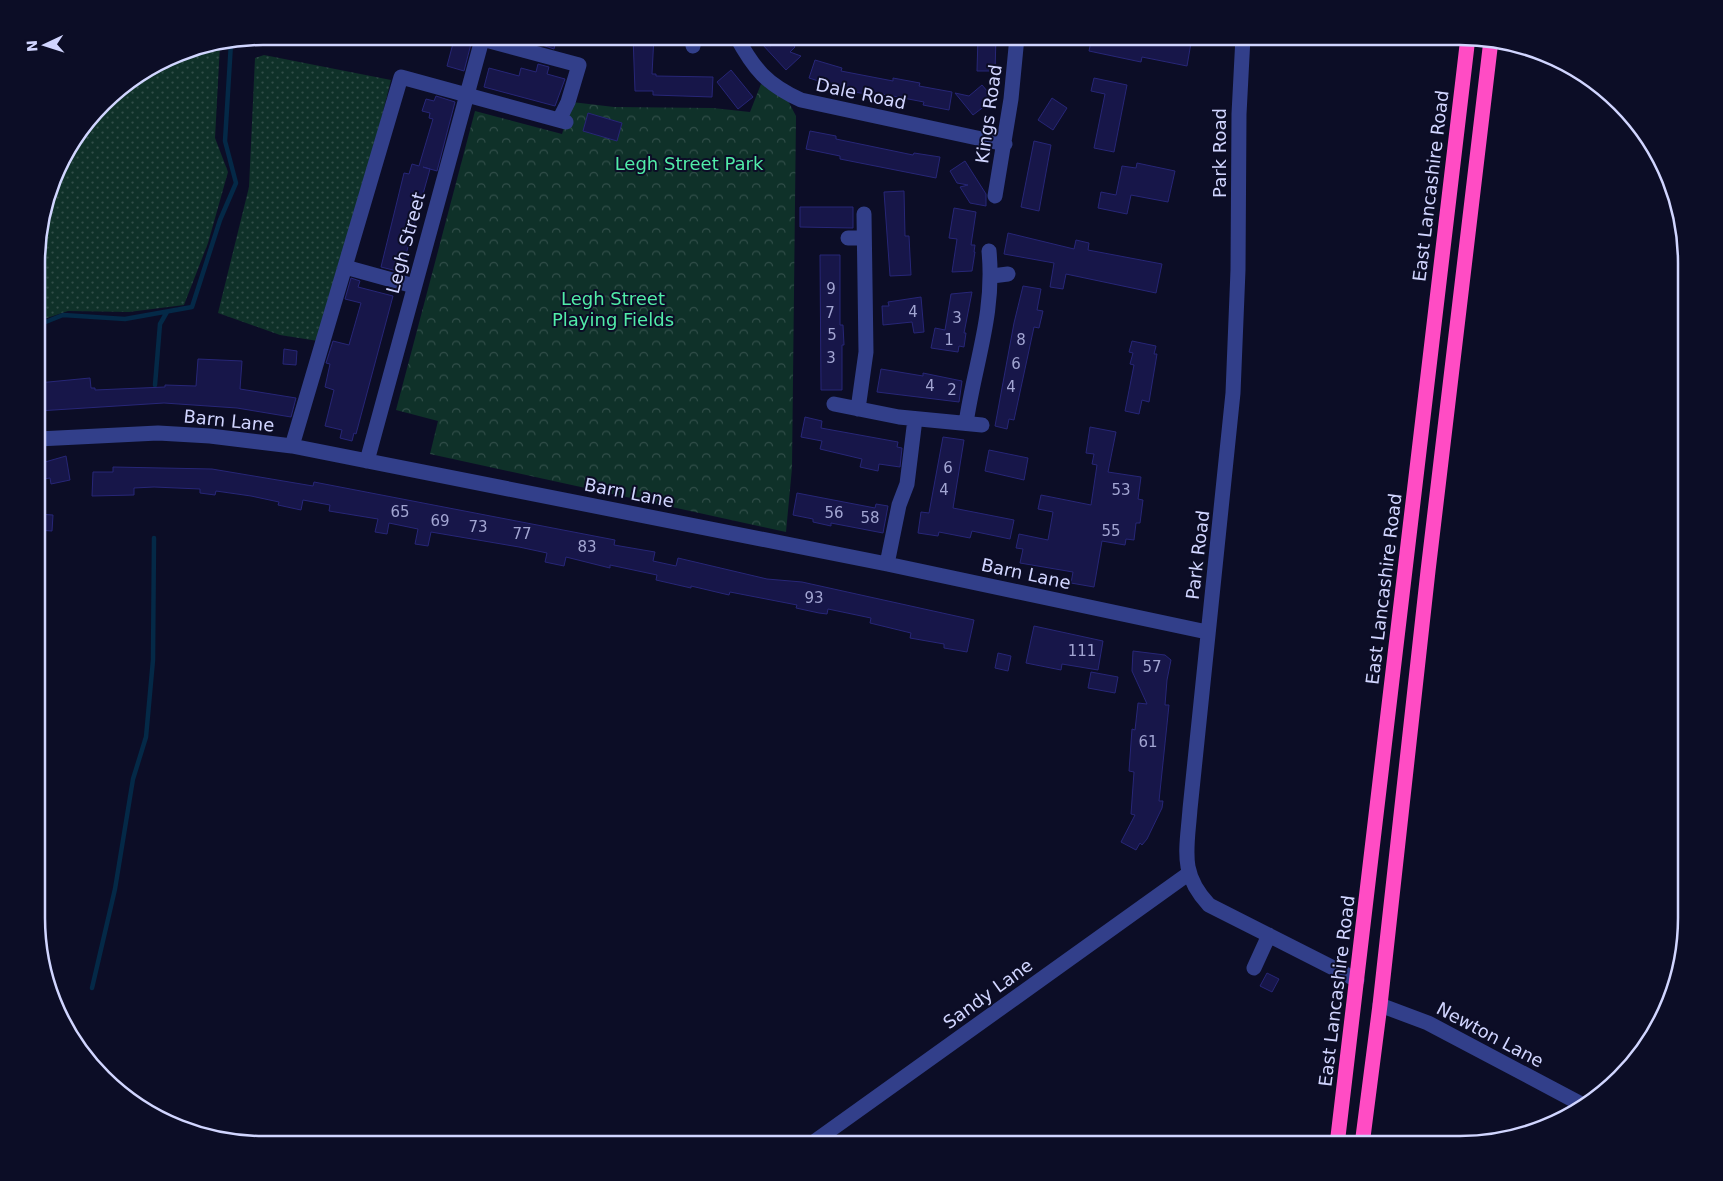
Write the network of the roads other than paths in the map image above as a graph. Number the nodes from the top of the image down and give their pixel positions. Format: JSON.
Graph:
{"nodes":[{"id":1,"x":480,"y":45,"type":"edge"},
{"id":2,"x":507,"y":45,"type":"edge"},
{"id":3,"x":742,"y":45,"type":"edge"},
{"id":4,"x":1016,"y":45,"type":"edge"},
{"id":5,"x":1239,"y":45,"type":"edge"},
{"id":6,"x":1467,"y":45,"type":"edge"},
{"id":7,"x":1490,"y":47,"type":"edge"},
{"id":8,"x":466,"y":95,"type":"junction"},
{"id":9,"x":1004,"y":144,"type":"junction"},
{"id":10,"x":995,"y":196,"type":"dead end"},
{"id":11,"x":864,"y":214,"type":"dead end"},
{"id":12,"x":848,"y":238,"type":"dead end"},
{"id":13,"x":864,"y":238,"type":"junction"},
{"id":14,"x":989,"y":251,"type":"dead end"},
{"id":15,"x":345,"y":267,"type":"junction"},
{"id":16,"x":1008,"y":274,"type":"dead end"},
{"id":17,"x":992,"y":276,"type":"junction"},
{"id":18,"x":414,"y":286,"type":"junction"},
{"id":19,"x":834,"y":404,"type":"dead end"},
{"id":20,"x":858,"y":409,"type":"junction"},
{"id":21,"x":915,"y":419,"type":"junction"},
{"id":22,"x":966,"y":423,"type":"junction"},
{"id":23,"x":982,"y":425,"type":"dead end"},
{"id":24,"x":45,"y":439,"type":"edge"},
{"id":25,"x":292,"y":446,"type":"junction"},
{"id":26,"x":367,"y":461,"type":"junction"},
{"id":27,"x":887,"y":564,"type":"junction"},
{"id":28,"x":1207,"y":632,"type":"junction"},
{"id":29,"x":1188,"y":874,"type":"junction"},
{"id":30,"x":1269,"y":935,"type":"junction"},
{"id":31,"x":1254,"y":968,"type":"dead end"},
{"id":32,"x":1357,"y":980,"type":"junction"},
{"id":33,"x":1380,"y":1005,"type":"junction"},
{"id":34,"x":1577,"y":1102,"type":"edge"},
{"id":35,"x":822,"y":1136,"type":"edge"},
{"id":36,"x":1338,"y":1136,"type":"edge"},
{"id":37,"x":1363,"y":1136,"type":"edge"}],
"edges":[{"from":1,"to":8,"type":"street","name":"Legh Street"},
{"from":2,"to":8,"type":"street"},
{"from":3,"to":9,"type":"street","name":"Dale Road"},
{"from":4,"to":9,"type":"street","name":"Kings Road"},
{"from":5,"to":28,"type":"street","name":"Park Road"},
{"from":6,"to":32,"type":"highway","name":"East Lancashire Road"},
{"from":7,"to":33,"type":"highway"},
{"from":8,"to":15,"type":"street"},
{"from":8,"to":18,"type":"street","name":"Legh Street"},
{"from":9,"to":10,"type":"street","name":"Kings Road"},
{"from":11,"to":13,"type":"street"},
{"from":12,"to":13,"type":"street"},
{"from":13,"to":20,"type":"street"},
{"from":14,"to":17,"type":"street"},
{"from":15,"to":18,"type":"street"},
{"from":15,"to":25,"type":"street"},
{"from":16,"to":17,"type":"street"},
{"from":17,"to":22,"type":"street"},
{"from":18,"to":26,"type":"street","name":"Legh Street"},
{"from":19,"to":20,"type":"street"},
{"from":20,"to":21,"type":"street"},
{"from":21,"to":22,"type":"street"},
{"from":21,"to":27,"type":"street"},
{"from":22,"to":23,"type":"street"},
{"from":24,"to":25,"type":"street","name":"Barn Lane"},
{"from":25,"to":26,"type":"street","name":"Barn Lane"},
{"from":26,"to":27,"type":"street","name":"Barn Lane"},
{"from":27,"to":28,"type":"street","name":"Barn Lane"},
{"from":28,"to":29,"type":"street","name":"Park Road"},
{"from":29,"to":30,"type":"street","name":"Park Road"},
{"from":29,"to":35,"type":"street","name":"Sandy Lane"},
{"from":30,"to":31,"type":"street"},
{"from":30,"to":32,"type":"street","name":"Park Road"},
{"from":32,"to":36,"type":"highway","name":"East Lancashire Road"},
{"from":33,"to":34,"type":"street","name":"Newton Lane"},
{"from":33,"to":37,"type":"highway"}]}
